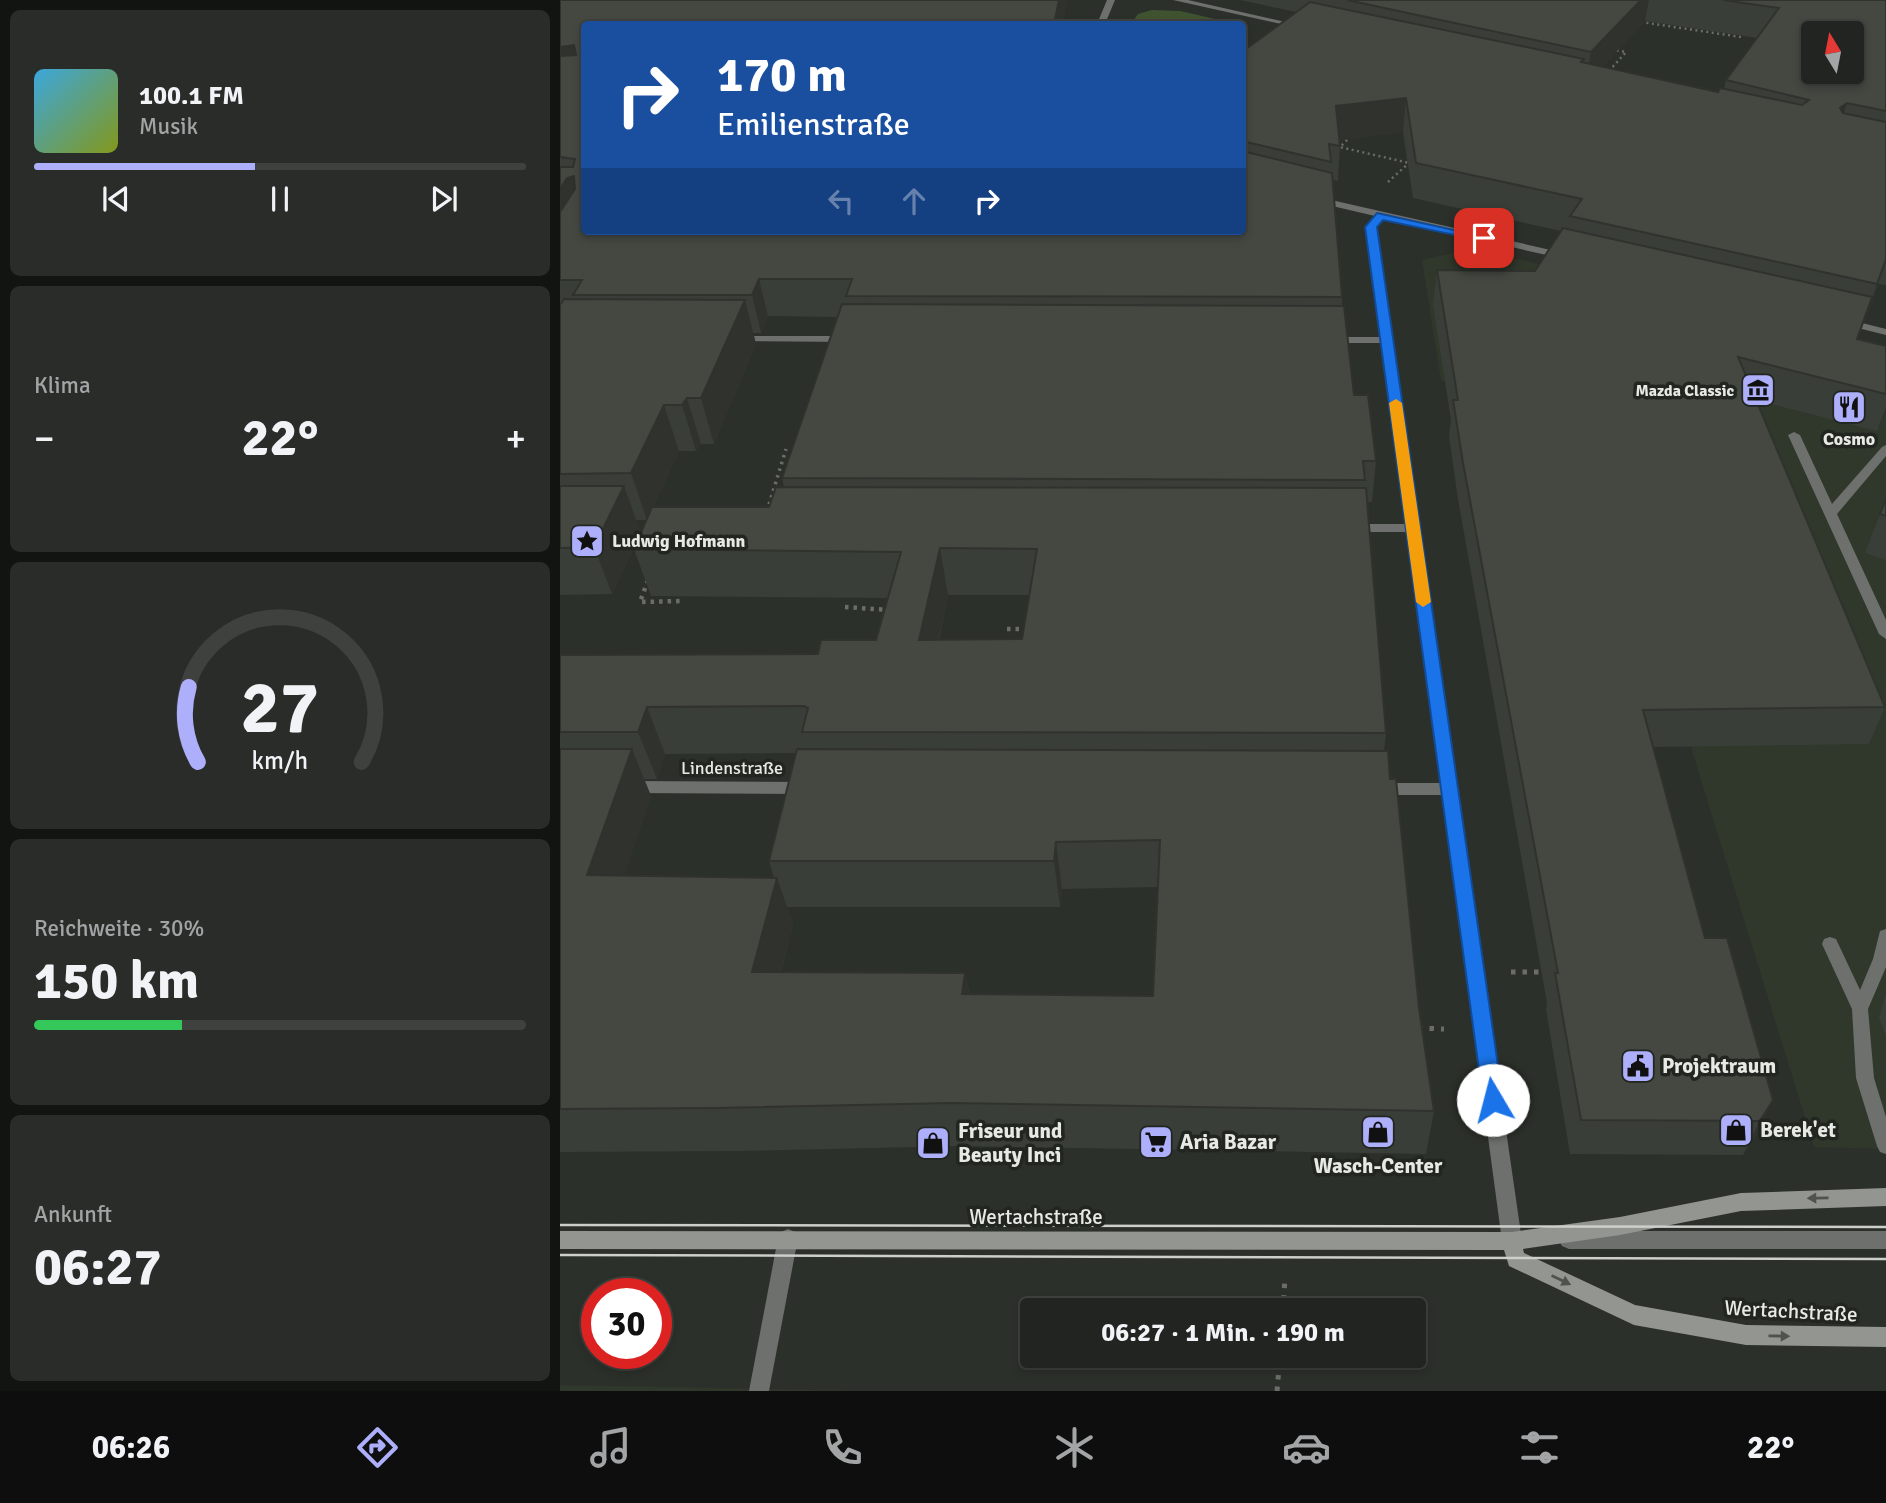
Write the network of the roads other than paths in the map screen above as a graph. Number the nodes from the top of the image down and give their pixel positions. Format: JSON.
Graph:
{"nodes":[{"id":1,"x":1111,"y":0,"type":"edge"},
{"id":2,"x":1177,"y":0,"type":"edge"},
{"id":3,"x":1102,"y":21,"type":"edge"},
{"id":4,"x":1285,"y":23,"type":"junction"},
{"id":5,"x":1310,"y":28,"type":"edge"},
{"id":6,"x":1275,"y":30,"type":"edge"},
{"id":7,"x":1308,"y":197,"type":"edge"},
{"id":8,"x":1380,"y":216,"type":"junction"},
{"id":9,"x":1577,"y":259,"type":"edge"},
{"id":10,"x":1831,"y":319,"type":"edge"},
{"id":11,"x":1886,"y":332,"type":"edge"},
{"id":12,"x":730,"y":339,"type":"edge"},
{"id":13,"x":867,"y":339,"type":"edge"},
{"id":14,"x":1323,"y":340,"type":"edge"},
{"id":15,"x":1387,"y":340,"type":"junction"},
{"id":16,"x":1794,"y":435,"type":"dead end"},
{"id":17,"x":1886,"y":449,"type":"edge"},
{"id":18,"x":1830,"y":514,"type":"junction"},
{"id":19,"x":1341,"y":528,"type":"edge"},
{"id":20,"x":1413,"y":528,"type":"junction"},
{"id":21,"x":1886,"y":634,"type":"edge"},
{"id":22,"x":615,"y":787,"type":"edge"},
{"id":23,"x":817,"y":788,"type":"edge"},
{"id":24,"x":1357,"y":789,"type":"edge"},
{"id":25,"x":1450,"y":789,"type":"junction"},
{"id":26,"x":1886,"y":936,"type":"edge"},
{"id":27,"x":1830,"y":944,"type":"dead end"},
{"id":28,"x":1860,"y":1009,"type":"junction"},
{"id":29,"x":1886,"y":1146,"type":"edge"},
{"id":30,"x":1886,"y":1197,"type":"edge"},
{"id":31,"x":788,"y":1238,"type":"junction"},
{"id":32,"x":560,"y":1240,"type":"edge"},
{"id":33,"x":1886,"y":1240,"type":"edge"},
{"id":34,"x":1512,"y":1241,"type":"junction"},
{"id":35,"x":1886,"y":1338,"type":"edge"},
{"id":36,"x":759,"y":1391,"type":"edge"}],
"edges":[{"from":1,"to":3,"type":"street"},
{"from":2,"to":4,"type":"street"},
{"from":4,"to":5,"type":"street"},
{"from":4,"to":6,"type":"street"},
{"from":7,"to":8,"type":"street"},
{"from":8,"to":9,"type":"street"},
{"from":8,"to":15,"type":"street"},
{"from":10,"to":11,"type":"street"},
{"from":12,"to":13,"type":"street"},
{"from":14,"to":15,"type":"street"},
{"from":15,"to":20,"type":"street"},
{"from":16,"to":18,"type":"street"},
{"from":17,"to":18,"type":"street"},
{"from":18,"to":21,"type":"street"},
{"from":19,"to":20,"type":"street"},
{"from":20,"to":25,"type":"street"},
{"from":22,"to":23,"type":"street","name":"Lindenstraße"},
{"from":24,"to":25,"type":"street"},
{"from":25,"to":34,"type":"street"},
{"from":26,"to":28,"type":"street"},
{"from":27,"to":28,"type":"street"},
{"from":28,"to":29,"type":"street"},
{"from":30,"to":34,"type":"street","name":"Wertachstraße","one_way":true},
{"from":31,"to":32,"type":"street","name":"Wertachstraße"},
{"from":31,"to":34,"type":"street","name":"Wertachstraße"},
{"from":31,"to":36,"type":"street"},
{"from":33,"to":34,"type":"street"},
{"from":34,"to":35,"type":"street","name":"Wertachstraße","one_way":true}]}
